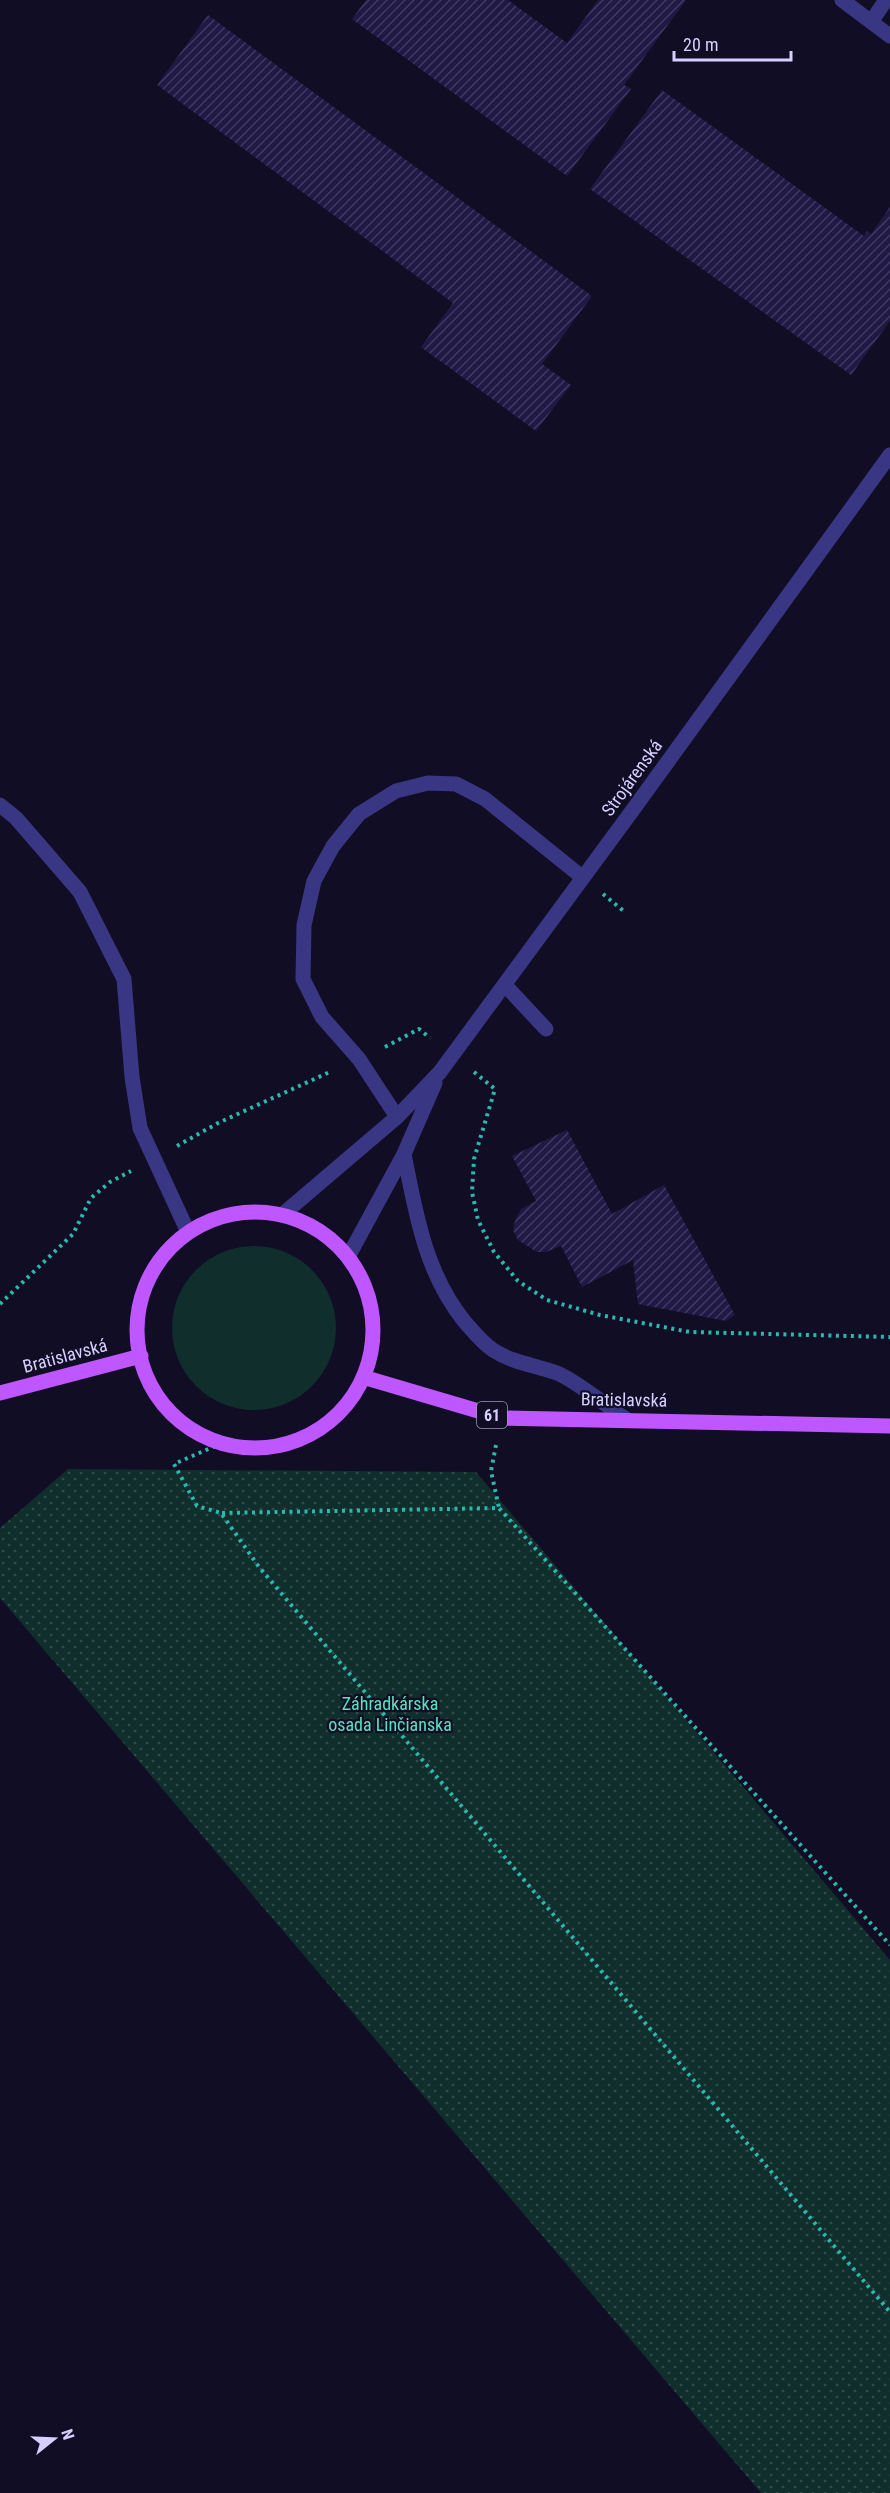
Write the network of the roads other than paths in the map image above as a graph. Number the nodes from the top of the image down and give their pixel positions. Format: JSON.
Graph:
{"nodes":[{"id":1,"x":842,"y":0,"type":"edge"},
{"id":2,"x":886,"y":0,"type":"edge"},
{"id":3,"x":871,"y":22,"type":"junction"},
{"id":4,"x":890,"y":36,"type":"edge"},
{"id":5,"x":890,"y":455,"type":"edge"},
{"id":6,"x":0,"y":805,"type":"edge"},
{"id":7,"x":582,"y":877,"type":"junction"},
{"id":8,"x":505,"y":985,"type":"junction"},
{"id":9,"x":546,"y":1029,"type":"dead end"},
{"id":10,"x":440,"y":1072,"type":"junction"},
{"id":11,"x":422,"y":1113,"type":"junction"},
{"id":12,"x":397,"y":1117,"type":"junction"},
{"id":13,"x":404,"y":1154,"type":"junction"},
{"id":14,"x":282,"y":1215,"type":"junction"},
{"id":15,"x":188,"y":1232,"type":"junction"},
{"id":16,"x":348,"y":1257,"type":"junction"},
{"id":17,"x":141,"y":1356,"type":"junction"},
{"id":18,"x":363,"y":1377,"type":"junction"},
{"id":19,"x":0,"y":1393,"type":"edge"},
{"id":20,"x":626,"y":1419,"type":"junction"},
{"id":21,"x":890,"y":1426,"type":"edge"}],
"edges":[{"from":1,"to":3,"type":"street"},
{"from":2,"to":3,"type":"street"},
{"from":3,"to":4,"type":"street"},
{"from":5,"to":7,"type":"street","name":"Strojárenská"},
{"from":6,"to":15,"type":"street"},
{"from":7,"to":8,"type":"street","name":"Strojárenská"},
{"from":7,"to":12,"type":"street"},
{"from":8,"to":9,"type":"street"},
{"from":8,"to":10,"type":"street","name":"Strojárenská"},
{"from":10,"to":11,"type":"street"},
{"from":10,"to":12,"type":"street","name":"Strojárenská"},
{"from":11,"to":12,"type":"street"},
{"from":11,"to":13,"type":"street"},
{"from":12,"to":14,"type":"street","name":"Strojárenská"},
{"from":13,"to":16,"type":"street"},
{"from":13,"to":20,"type":"street"},
{"from":14,"to":15,"type":"main road"},
{"from":14,"to":16,"type":"main road"},
{"from":15,"to":17,"type":"main road"},
{"from":16,"to":18,"type":"main road"},
{"from":17,"to":18,"type":"main road"},
{"from":17,"to":19,"type":"main road","name":"Bratislavská"},
{"from":18,"to":20,"type":"main road","name":"Bratislavská","number":"61"},
{"from":20,"to":21,"type":"main road","name":"Bratislavská","number":"61"}]}
